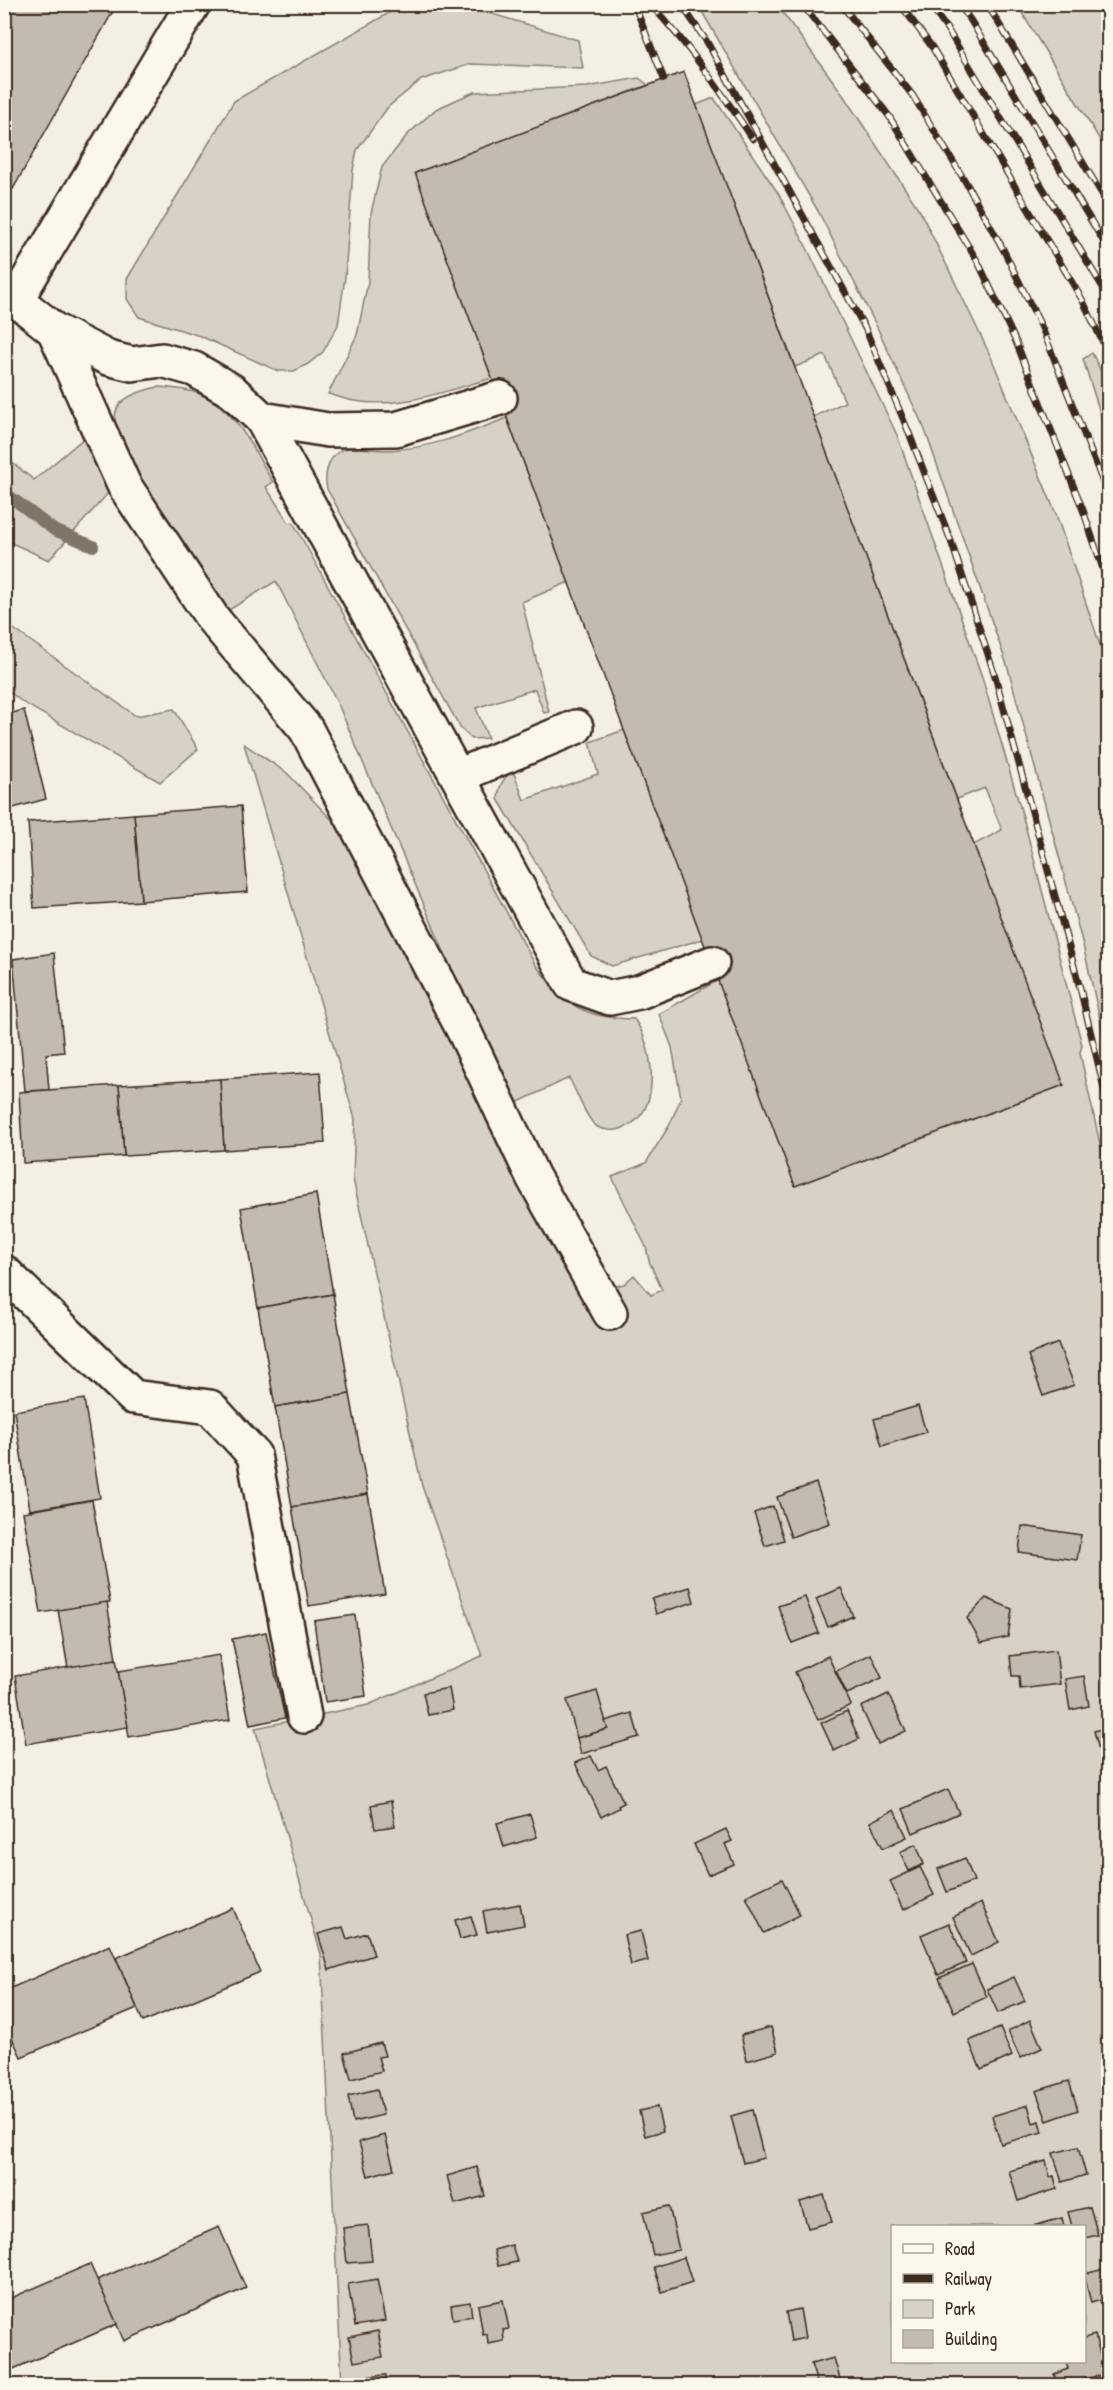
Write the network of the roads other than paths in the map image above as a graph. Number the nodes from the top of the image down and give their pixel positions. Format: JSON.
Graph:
{"nodes":[{"id":1,"x":193,"y":4,"type":"edge"},
{"id":2,"x":10,"y":295,"type":"edge"},
{"id":3,"x":54,"y":330,"type":"junction"},
{"id":4,"x":500,"y":398,"type":"dead end"},
{"id":5,"x":262,"y":419,"type":"junction"},
{"id":6,"x":576,"y":726,"type":"dead end"},
{"id":7,"x":458,"y":776,"type":"junction"},
{"id":8,"x":712,"y":963,"type":"dead end"},
{"id":9,"x":4,"y":1272,"type":"edge"},
{"id":10,"x":610,"y":1313,"type":"dead end"},
{"id":11,"x":304,"y":1716,"type":"dead end"}],
"edges":[{"from":1,"to":2,"type":"lane"},
{"from":2,"to":3,"type":"lane"},
{"from":3,"to":5,"type":"lane"},
{"from":3,"to":10,"type":"lane"},
{"from":4,"to":5,"type":"lane"},
{"from":5,"to":7,"type":"lane"},
{"from":6,"to":7,"type":"lane"},
{"from":7,"to":8,"type":"lane"},
{"from":9,"to":11,"type":"lane"}]}
